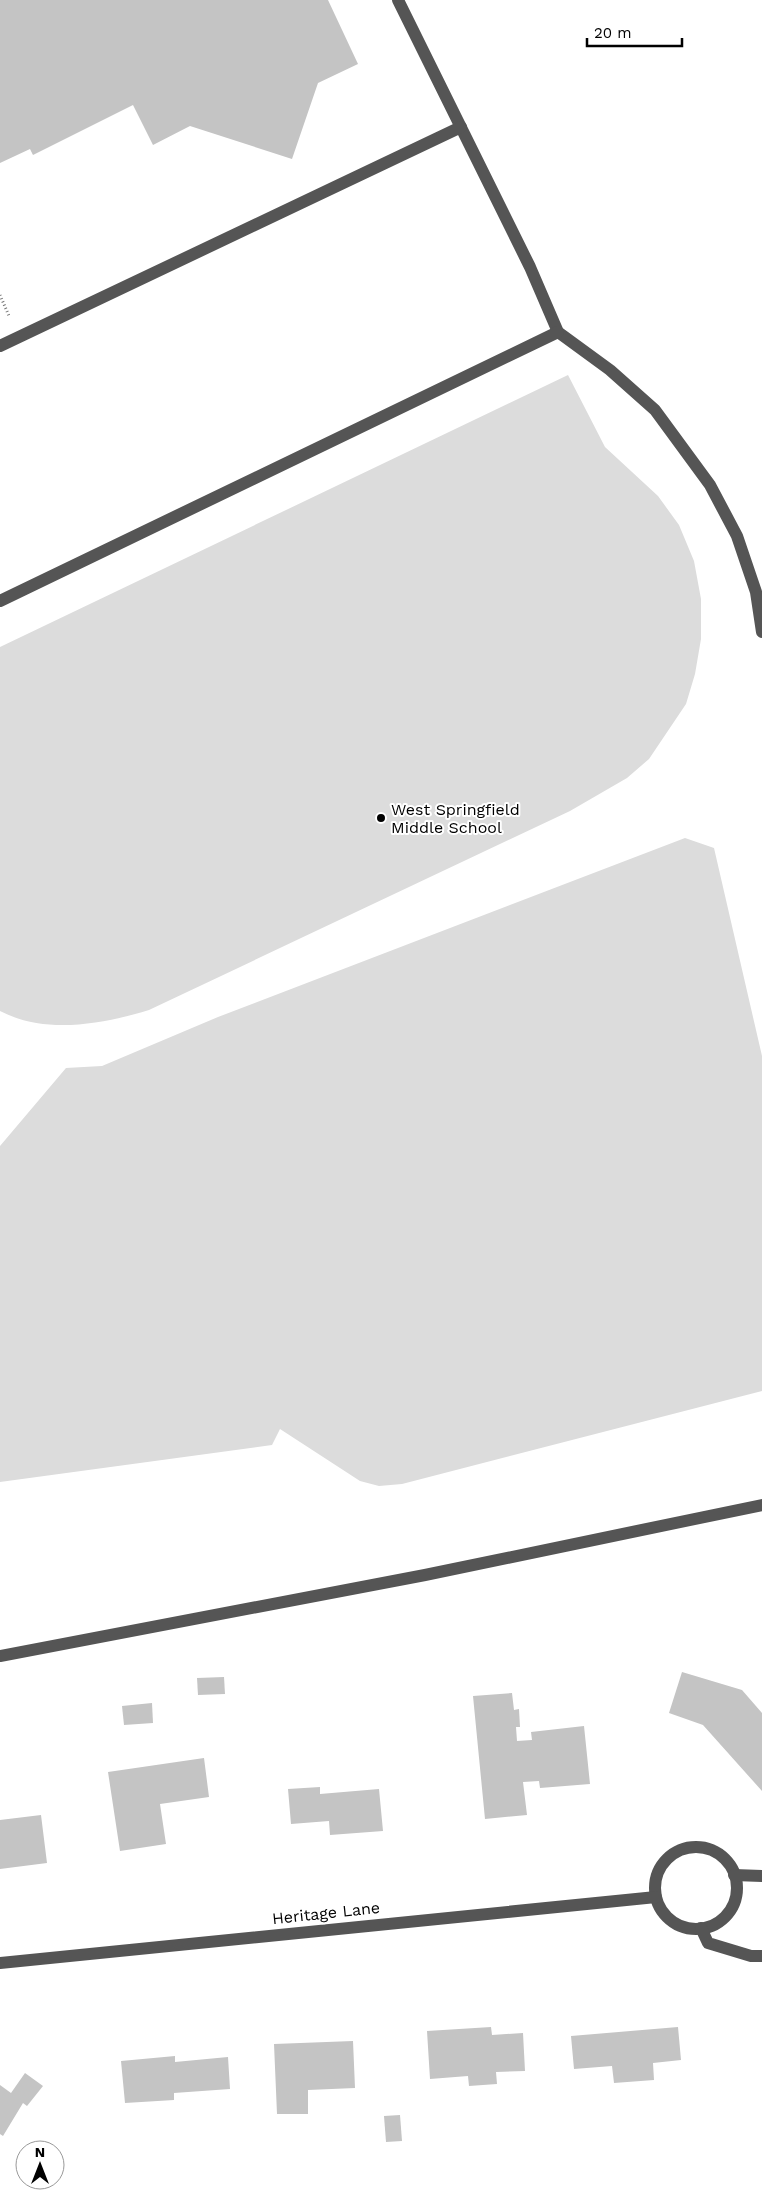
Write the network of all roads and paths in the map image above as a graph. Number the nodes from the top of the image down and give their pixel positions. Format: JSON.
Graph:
{"nodes":[{"id":1,"x":398,"y":0,"type":"edge"},
{"id":2,"x":461,"y":127,"type":"junction"},
{"id":3,"x":0,"y":295,"type":"edge"},
{"id":4,"x":10,"y":316,"type":"dead end"},
{"id":5,"x":558,"y":332,"type":"junction"},
{"id":6,"x":0,"y":346,"type":"edge"},
{"id":7,"x":0,"y":601,"type":"edge"},
{"id":8,"x":762,"y":632,"type":"edge"},
{"id":9,"x":762,"y":1505,"type":"edge"},
{"id":10,"x":0,"y":1656,"type":"edge"},
{"id":11,"x":734,"y":1875,"type":"junction"},
{"id":12,"x":762,"y":1876,"type":"edge"},
{"id":13,"x":656,"y":1897,"type":"junction"},
{"id":14,"x":701,"y":1928,"type":"junction"},
{"id":15,"x":762,"y":1956,"type":"edge"},
{"id":16,"x":0,"y":1963,"type":"edge"}],
"edges":[{"from":1,"to":2,"type":"street"},
{"from":2,"to":5,"type":"street"},
{"from":2,"to":6,"type":"street"},
{"from":3,"to":4,"type":"path"},
{"from":5,"to":7,"type":"street"},
{"from":5,"to":8,"type":"street"},
{"from":9,"to":10,"type":"street"},
{"from":11,"to":12,"type":"street"},
{"from":11,"to":13,"type":"street"},
{"from":11,"to":14,"type":"street"},
{"from":13,"to":14,"type":"street"},
{"from":13,"to":16,"type":"street","name":"Heritage Lane"},
{"from":14,"to":15,"type":"street"}]}
